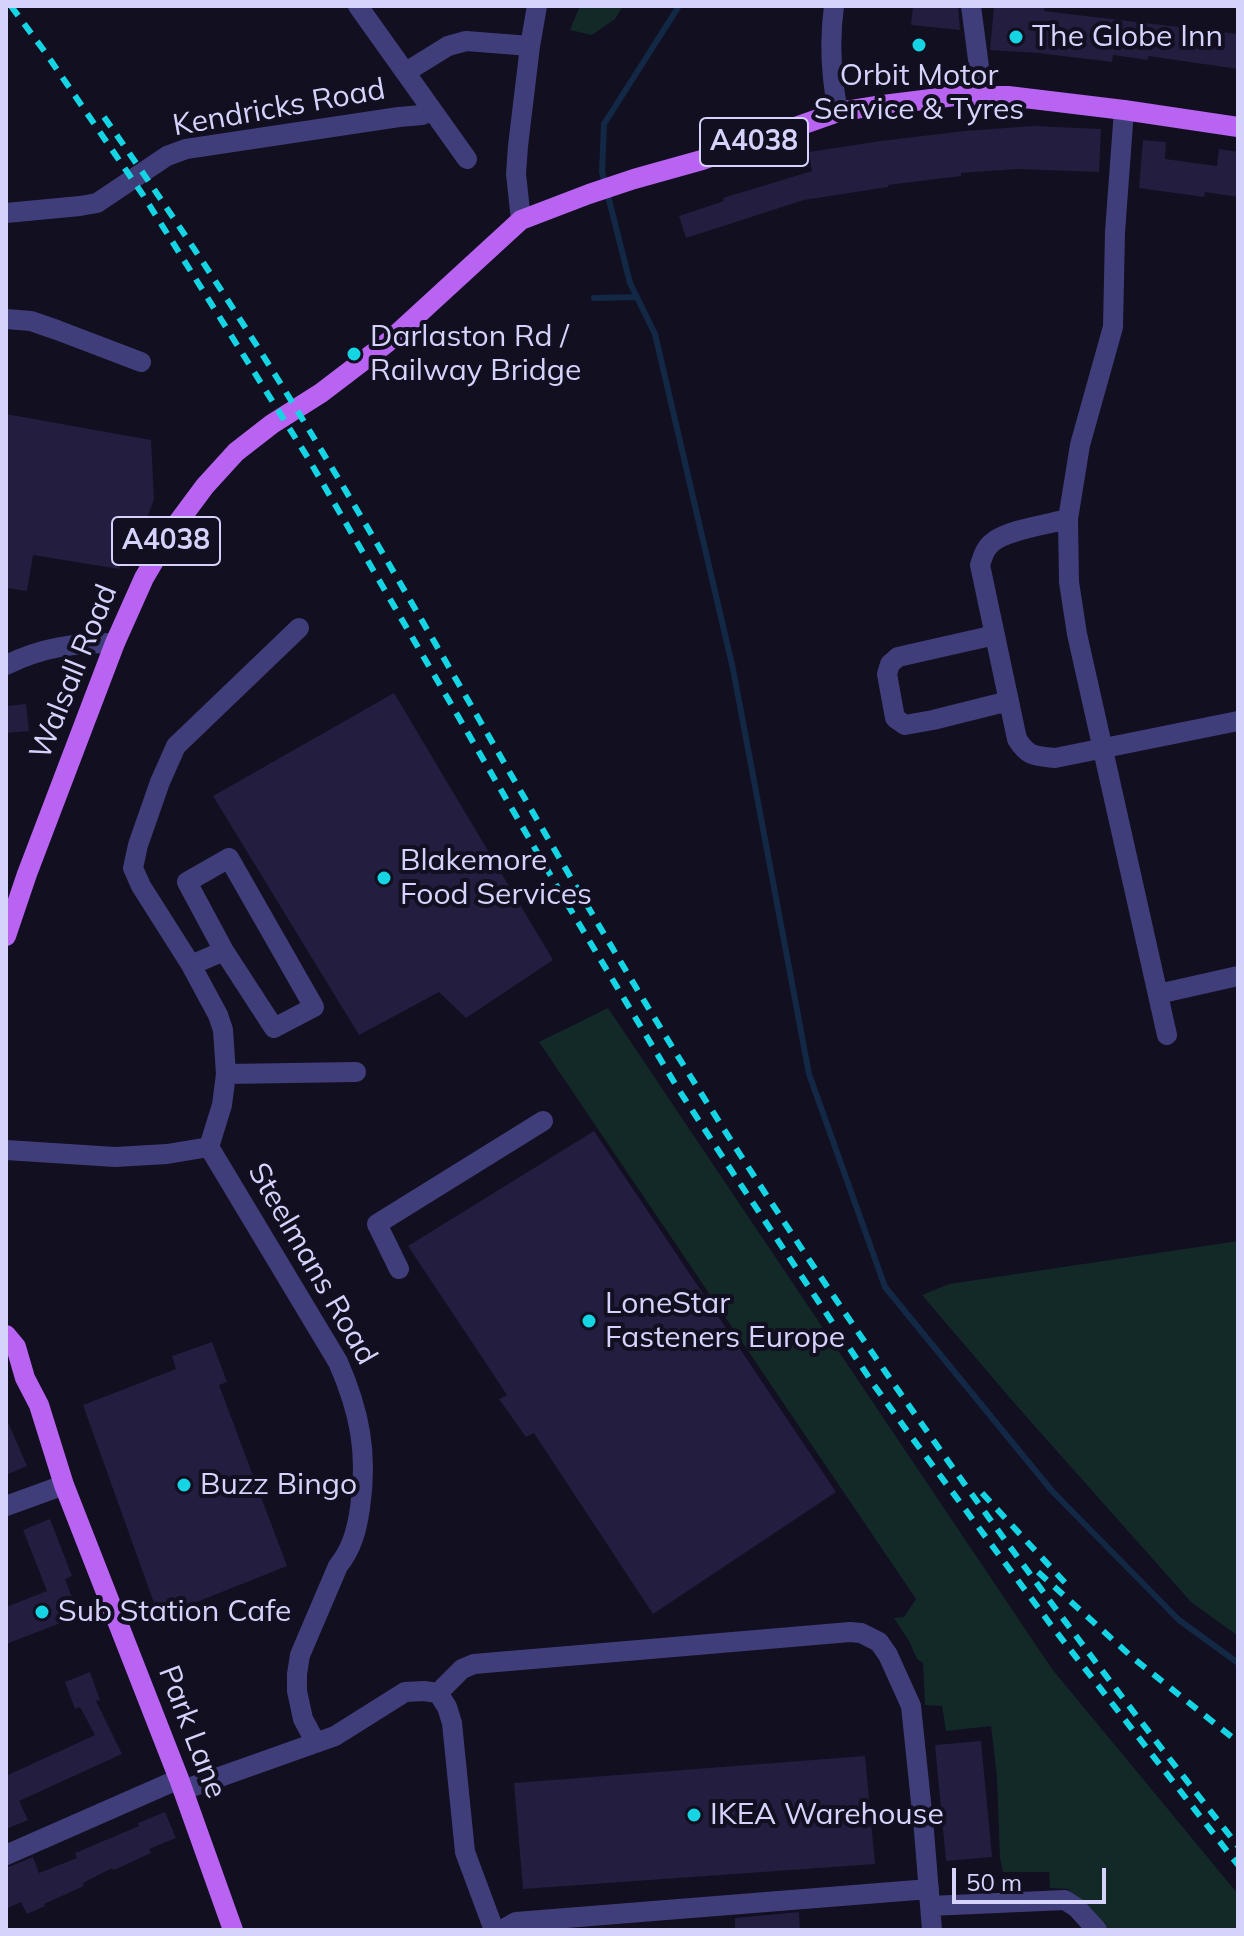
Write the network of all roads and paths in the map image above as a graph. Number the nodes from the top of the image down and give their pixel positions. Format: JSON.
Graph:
{"nodes":[{"id":1,"x":358,"y":6,"type":"edge"},
{"id":2,"x":537,"y":6,"type":"edge"},
{"id":3,"x":834,"y":6,"type":"edge"},
{"id":4,"x":971,"y":6,"type":"edge"},
{"id":5,"x":530,"y":46,"type":"junction"},
{"id":6,"x":406,"y":72,"type":"junction"},
{"id":7,"x":980,"y":95,"type":"junction"},
{"id":8,"x":1124,"y":110,"type":"junction"},
{"id":9,"x":432,"y":111,"type":"junction"},
{"id":10,"x":838,"y":112,"type":"junction"},
{"id":11,"x":1238,"y":127,"type":"edge"},
{"id":12,"x":467,"y":159,"type":"dead end"},
{"id":13,"x":6,"y":213,"type":"edge"},
{"id":14,"x":521,"y":220,"type":"junction"},
{"id":15,"x":6,"y":319,"type":"edge"},
{"id":16,"x":141,"y":362,"type":"dead end"},
{"id":17,"x":1068,"y":519,"type":"junction"},
{"id":18,"x":299,"y":628,"type":"dead end"},
{"id":19,"x":995,"y":635,"type":"junction"},
{"id":20,"x":115,"y":643,"type":"junction"},
{"id":21,"x":6,"y":665,"type":"edge"},
{"id":22,"x":1009,"y":701,"type":"junction"},
{"id":23,"x":1238,"y":721,"type":"edge"},
{"id":24,"x":1104,"y":749,"type":"junction"},
{"id":25,"x":6,"y":936,"type":"edge"},
{"id":26,"x":224,"y":951,"type":"junction"},
{"id":27,"x":191,"y":965,"type":"junction"},
{"id":28,"x":1238,"y":976,"type":"edge"},
{"id":29,"x":1158,"y":994,"type":"junction"},
{"id":30,"x":1167,"y":1035,"type":"dead end"},
{"id":31,"x":356,"y":1072,"type":"dead end"},
{"id":32,"x":226,"y":1074,"type":"junction"},
{"id":33,"x":543,"y":1121,"type":"dead end"},
{"id":34,"x":209,"y":1147,"type":"junction"},
{"id":35,"x":6,"y":1150,"type":"edge"},
{"id":36,"x":399,"y":1269,"type":"dead end"},
{"id":37,"x":6,"y":1335,"type":"edge"},
{"id":38,"x":64,"y":1485,"type":"junction"},
{"id":39,"x":6,"y":1506,"type":"edge"},
{"id":40,"x":438,"y":1693,"type":"junction"},
{"id":41,"x":316,"y":1743,"type":"junction"},
{"id":42,"x":181,"y":1784,"type":"junction"},
{"id":43,"x":6,"y":1855,"type":"edge"},
{"id":44,"x":930,"y":1898,"type":"junction"},
{"id":45,"x":233,"y":1930,"type":"edge"},
{"id":46,"x":494,"y":1930,"type":"edge"},
{"id":47,"x":502,"y":1930,"type":"edge"},
{"id":48,"x":932,"y":1930,"type":"edge"},
{"id":49,"x":1097,"y":1930,"type":"edge"}],
"edges":[{"from":1,"to":6,"type":"street"},
{"from":2,"to":5,"type":"street"},
{"from":3,"to":10,"type":"street"},
{"from":4,"to":7,"type":"street"},
{"from":5,"to":6,"type":"street"},
{"from":5,"to":14,"type":"street"},
{"from":6,"to":9,"type":"street"},
{"from":7,"to":8,"type":"main road","number":"A4038"},
{"from":7,"to":10,"type":"main road","number":"A4038"},
{"from":8,"to":11,"type":"main road","number":"A4038"},
{"from":8,"to":17,"type":"street"},
{"from":9,"to":12,"type":"street"},
{"from":9,"to":13,"type":"street","name":"Kendricks Road"},
{"from":10,"to":14,"type":"main road","number":"A4038"},
{"from":14,"to":20,"type":"main road","name":"Walsall Road","number":"A4038"},
{"from":15,"to":16,"type":"street"},
{"from":17,"to":19,"type":"street"},
{"from":17,"to":24,"type":"street"},
{"from":18,"to":27,"type":"street"},
{"from":19,"to":22,"type":"street"},
{"from":19,"to":22,"type":"street"},
{"from":20,"to":21,"type":"street"},
{"from":20,"to":25,"type":"main road","name":"Walsall Road","number":"A4038"},
{"from":22,"to":24,"type":"street"},
{"from":23,"to":24,"type":"street"},
{"from":24,"to":29,"type":"street"},
{"from":26,"to":26,"type":"street"},
{"from":26,"to":27,"type":"street"},
{"from":27,"to":32,"type":"street"},
{"from":28,"to":29,"type":"street"},
{"from":29,"to":30,"type":"street"},
{"from":31,"to":32,"type":"street"},
{"from":32,"to":34,"type":"street"},
{"from":33,"to":36,"type":"street"},
{"from":34,"to":35,"type":"street","name":"Steelmans Road"},
{"from":34,"to":41,"type":"street","name":"Steelmans Road"},
{"from":37,"to":38,"type":"main road","name":"Park Lane"},
{"from":38,"to":39,"type":"street"},
{"from":38,"to":42,"type":"main road","name":"Park Lane"},
{"from":40,"to":41,"type":"street"},
{"from":40,"to":44,"type":"street"},
{"from":40,"to":46,"type":"street"},
{"from":41,"to":42,"type":"street"},
{"from":42,"to":43,"type":"street"},
{"from":42,"to":45,"type":"main road","name":"Park Lane"},
{"from":44,"to":47,"type":"street"},
{"from":44,"to":48,"type":"street"},
{"from":44,"to":49,"type":"street"}]}
